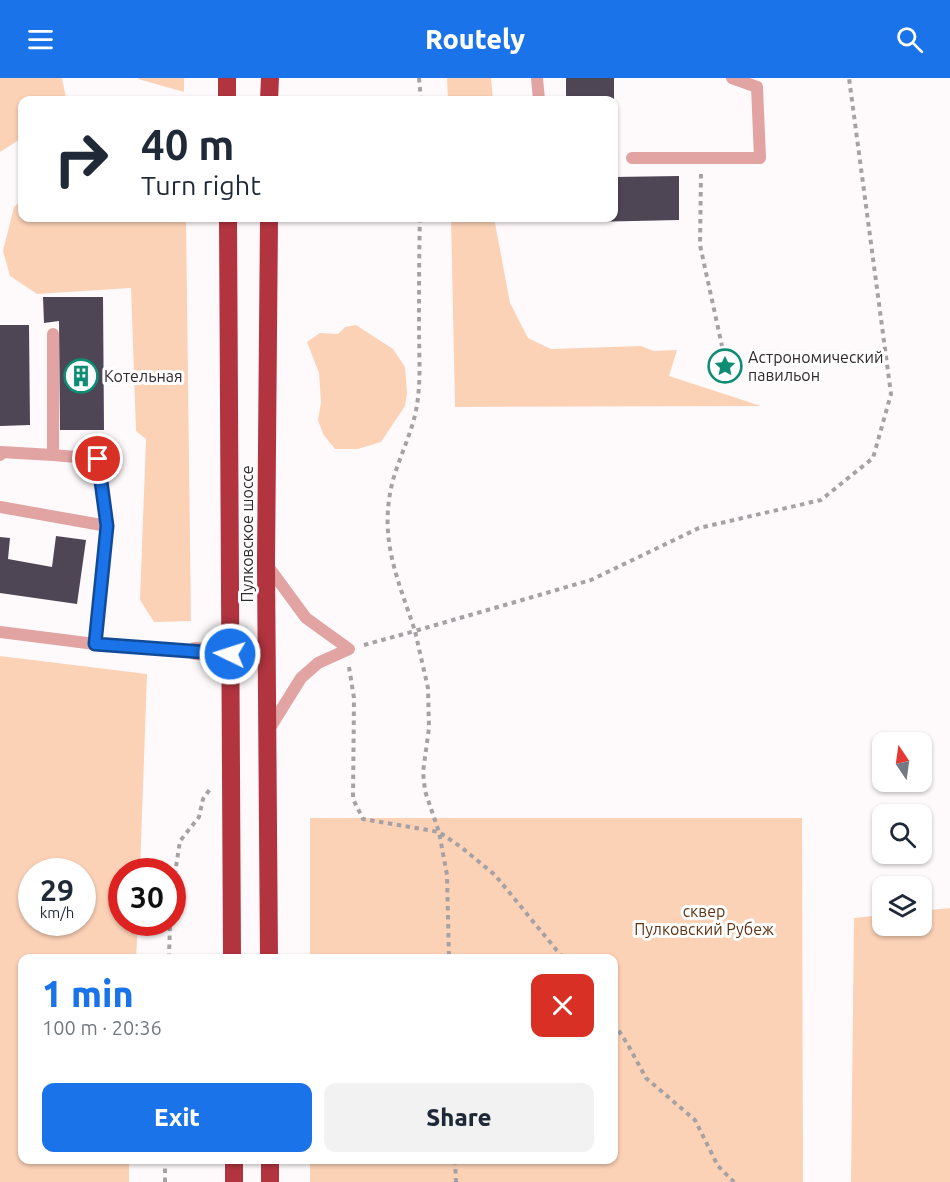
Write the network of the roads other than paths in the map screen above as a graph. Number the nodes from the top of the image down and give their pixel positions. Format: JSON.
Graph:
{"nodes":[{"id":1,"x":227,"y":78,"type":"edge"},
{"id":2,"x":270,"y":78,"type":"edge"},
{"id":3,"x":537,"y":78,"type":"edge"},
{"id":4,"x":732,"y":78,"type":"edge"},
{"id":5,"x":227,"y":96,"type":"edge"},
{"id":6,"x":269,"y":96,"type":"edge"},
{"id":7,"x":539,"y":96,"type":"edge"},
{"id":8,"x":632,"y":158,"type":"dead end"},
{"id":9,"x":228,"y":222,"type":"edge"},
{"id":10,"x":268,"y":222,"type":"edge"},
{"id":11,"x":53,"y":334,"type":"dead end"},
{"id":12,"x":0,"y":455,"type":"edge"},
{"id":13,"x":53,"y":455,"type":"junction"},
{"id":14,"x":0,"y":507,"type":"edge"},
{"id":15,"x":107,"y":526,"type":"junction"},
{"id":16,"x":266,"y":564,"type":"junction"},
{"id":17,"x":0,"y":632,"type":"edge"},
{"id":18,"x":95,"y":644,"type":"junction"},
{"id":19,"x":195,"y":651,"type":"joint"},
{"id":20,"x":230,"y":654,"type":"junction"},
{"id":21,"x":268,"y":732,"type":"junction"},
{"id":22,"x":232,"y":954,"type":"edge"},
{"id":23,"x":269,"y":954,"type":"edge"},
{"id":24,"x":234,"y":1164,"type":"edge"},
{"id":25,"x":270,"y":1164,"type":"edge"},
{"id":26,"x":234,"y":1182,"type":"edge"},
{"id":27,"x":270,"y":1182,"type":"edge"}],
"edges":[{"from":1,"to":5,"type":"highway"},
{"from":2,"to":6,"type":"highway"},
{"from":3,"to":7,"type":"lane"},
{"from":4,"to":8,"type":"lane"},
{"from":9,"to":20,"type":"highway","name":"Пулковское шоссе"},
{"from":10,"to":16,"type":"highway","name":"Пулковское шоссе"},
{"from":11,"to":13,"type":"lane"},
{"from":12,"to":13,"type":"lane"},
{"from":13,"to":15,"type":"lane"},
{"from":14,"to":15,"type":"lane"},
{"from":15,"to":18,"type":"lane"},
{"from":16,"to":21,"type":"highway","name":"Пулковское шоссе"},
{"from":16,"to":21,"type":"lane"},
{"from":17,"to":18,"type":"lane"},
{"from":18,"to":19,"type":"lane"},
{"from":19,"to":20,"type":"street"},
{"from":20,"to":22,"type":"highway","name":"Пулковское шоссе"},
{"from":21,"to":23,"type":"highway","name":"Пулковское шоссе"},
{"from":24,"to":26,"type":"highway"},
{"from":25,"to":27,"type":"highway"}]}
